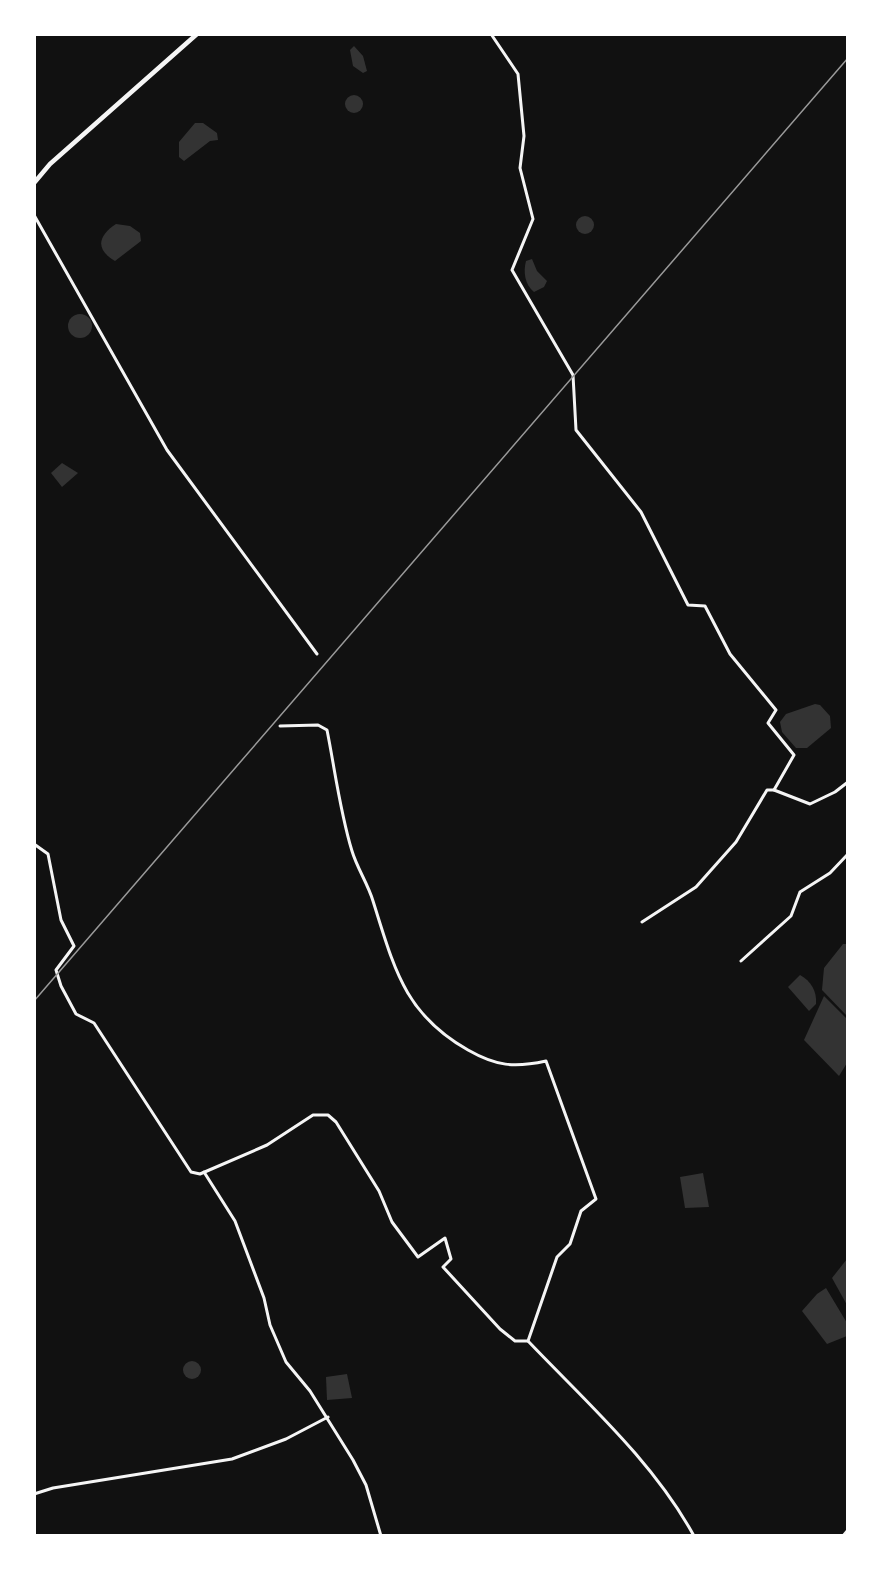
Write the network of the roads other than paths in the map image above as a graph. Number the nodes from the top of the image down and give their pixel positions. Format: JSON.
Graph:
{"nodes":[{"id":1,"x":197,"y":34,"type":"edge"},
{"id":2,"x":491,"y":34,"type":"edge"},
{"id":3,"x":34,"y":183,"type":"edge"},
{"id":4,"x":34,"y":215,"type":"edge"},
{"id":5,"x":317,"y":654,"type":"dead end"},
{"id":6,"x":280,"y":726,"type":"dead end"},
{"id":7,"x":848,"y":782,"type":"edge"},
{"id":8,"x":774,"y":790,"type":"junction"},
{"id":9,"x":34,"y":844,"type":"edge"},
{"id":10,"x":848,"y":854,"type":"edge"},
{"id":11,"x":642,"y":922,"type":"dead end"},
{"id":12,"x":741,"y":961,"type":"dead end"},
{"id":13,"x":204,"y":1172,"type":"junction"},
{"id":14,"x":528,"y":1341,"type":"junction"},
{"id":15,"x":328,"y":1417,"type":"junction"},
{"id":16,"x":34,"y":1494,"type":"edge"},
{"id":17,"x":848,"y":1530,"type":"edge"},
{"id":18,"x":381,"y":1536,"type":"edge"},
{"id":19,"x":694,"y":1536,"type":"edge"},
{"id":20,"x":843,"y":1536,"type":"edge"}],
"edges":[{"from":1,"to":3,"type":"main road"},
{"from":2,"to":8,"type":"street"},
{"from":4,"to":5,"type":"street"},
{"from":6,"to":14,"type":"street"},
{"from":7,"to":8,"type":"street"},
{"from":8,"to":11,"type":"street"},
{"from":9,"to":13,"type":"street"},
{"from":10,"to":12,"type":"street"},
{"from":13,"to":14,"type":"street"},
{"from":13,"to":15,"type":"street"},
{"from":14,"to":19,"type":"street"},
{"from":15,"to":16,"type":"street"},
{"from":15,"to":18,"type":"street"},
{"from":17,"to":20,"type":"street"}]}
